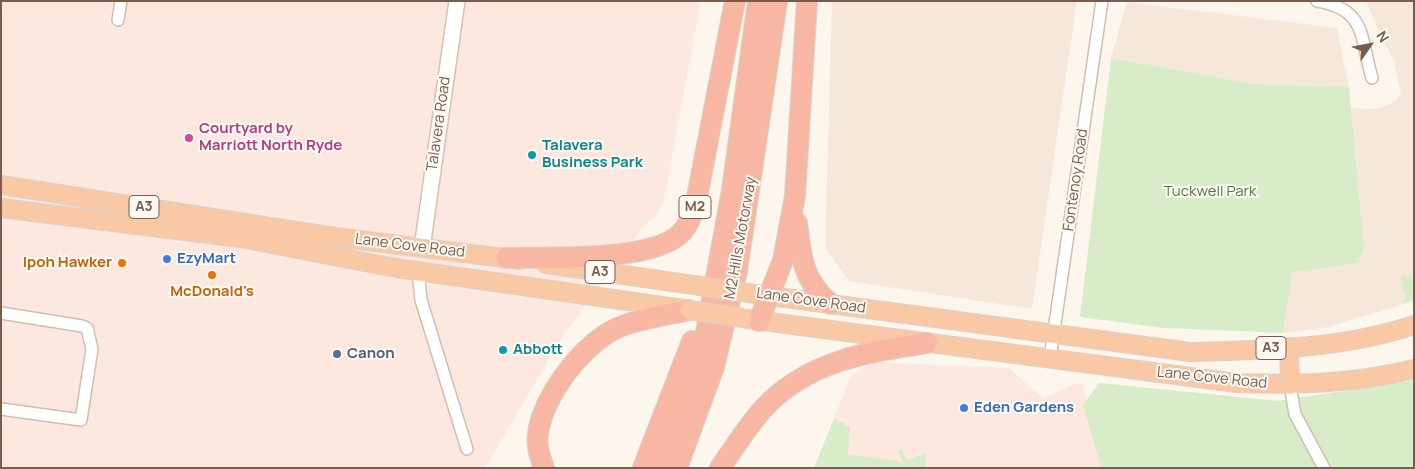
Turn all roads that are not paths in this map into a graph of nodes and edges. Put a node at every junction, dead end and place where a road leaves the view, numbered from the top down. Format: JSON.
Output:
{"nodes":[{"id":1,"x":120,"y":1,"type":"edge"},
{"id":2,"x":457,"y":1,"type":"edge"},
{"id":3,"x":735,"y":1,"type":"edge"},
{"id":4,"x":758,"y":1,"type":"edge"},
{"id":5,"x":777,"y":1,"type":"edge"},
{"id":6,"x":807,"y":1,"type":"edge"},
{"id":7,"x":1102,"y":1,"type":"edge"},
{"id":8,"x":1317,"y":1,"type":"edge"},
{"id":9,"x":118,"y":20,"type":"dead end"},
{"id":10,"x":1372,"y":78,"type":"dead end"},
{"id":11,"x":1,"y":184,"type":"edge"},
{"id":12,"x":795,"y":196,"type":"junction"},
{"id":13,"x":1,"y":208,"type":"edge"},
{"id":14,"x":422,"y":248,"type":"junction"},
{"id":15,"x":506,"y":258,"type":"junction"},
{"id":16,"x":418,"y":271,"type":"junction"},
{"id":17,"x":715,"y":286,"type":"junction"},
{"id":18,"x":769,"y":295,"type":"junction"},
{"id":19,"x":831,"y":304,"type":"junction"},
{"id":20,"x":689,"y":310,"type":"junction"},
{"id":21,"x":1,"y":313,"type":"edge"},
{"id":22,"x":751,"y":319,"type":"junction"},
{"id":23,"x":1414,"y":326,"type":"edge"},
{"id":24,"x":1053,"y":334,"type":"junction"},
{"id":25,"x":927,"y":343,"type":"junction"},
{"id":26,"x":1289,"y":347,"type":"junction"},
{"id":27,"x":1050,"y":358,"type":"junction"},
{"id":28,"x":1414,"y":369,"type":"edge"},
{"id":29,"x":1290,"y":385,"type":"junction"},
{"id":30,"x":1,"y":409,"type":"edge"},
{"id":31,"x":466,"y":449,"type":"dead end"},
{"id":32,"x":544,"y":468,"type":"edge"},
{"id":33,"x":643,"y":468,"type":"edge"},
{"id":34,"x":660,"y":468,"type":"edge"},
{"id":35,"x":677,"y":468,"type":"edge"},
{"id":36,"x":720,"y":468,"type":"edge"},
{"id":37,"x":1324,"y":468,"type":"edge"}],
"edges":[{"from":1,"to":9,"type":"street"},
{"from":2,"to":14,"type":"main road","name":"Talavera Road"},
{"from":3,"to":15,"type":"highway","number":"M2"},
{"from":4,"to":17,"type":"highway","name":"M2 Hills Motorway","number":"M2"},
{"from":5,"to":35,"type":"highway","name":"M2 Hills Motorway"},
{"from":6,"to":12,"type":"highway"},
{"from":7,"to":24,"type":"street","name":"Fontenoy Road"},
{"from":8,"to":10,"type":"street"},
{"from":11,"to":14,"type":"highway","name":"Lane Cove Road","number":"A3"},
{"from":12,"to":18,"type":"highway"},
{"from":12,"to":19,"type":"highway"},
{"from":13,"to":16,"type":"highway","name":"Lane Cove Road","number":"A3"},
{"from":14,"to":15,"type":"highway","name":"Lane Cove Road","number":"A3"},
{"from":14,"to":16,"type":"highway"},
{"from":15,"to":18,"type":"highway","name":"Lane Cove Road","number":"A3","bridge":true},
{"from":16,"to":20,"type":"highway","name":"Lane Cove Road","number":"A3"},
{"from":16,"to":31,"type":"street"},
{"from":17,"to":33,"type":"highway","number":"M2"},
{"from":17,"to":34,"type":"highway","name":"M2 Hills Motorway","number":"M2"},
{"from":18,"to":19,"type":"highway","name":"Lane Cove Road","number":"A3"},
{"from":18,"to":22,"type":"highway"},
{"from":19,"to":24,"type":"highway","name":"Lane Cove Road","number":"A3"},
{"from":20,"to":22,"type":"highway","name":"Lane Cove Road","number":"A3","bridge":true},
{"from":20,"to":32,"type":"highway"},
{"from":21,"to":30,"type":"street"},
{"from":22,"to":25,"type":"highway","name":"Lane Cove Road","number":"A3"},
{"from":23,"to":26,"type":"highway","name":"Lane Cove Road","number":"A3"},
{"from":24,"to":26,"type":"highway","name":"Lane Cove Road","number":"A3"},
{"from":24,"to":27,"type":"street","name":"Fontenoy Road"},
{"from":25,"to":27,"type":"highway","name":"Lane Cove Road","number":"A3"},
{"from":25,"to":36,"type":"highway"},
{"from":26,"to":29,"type":"highway"},
{"from":27,"to":29,"type":"highway","name":"Lane Cove Road","number":"A3"},
{"from":28,"to":29,"type":"highway","name":"Lane Cove Road","number":"A3"},
{"from":29,"to":37,"type":"street"}]}
